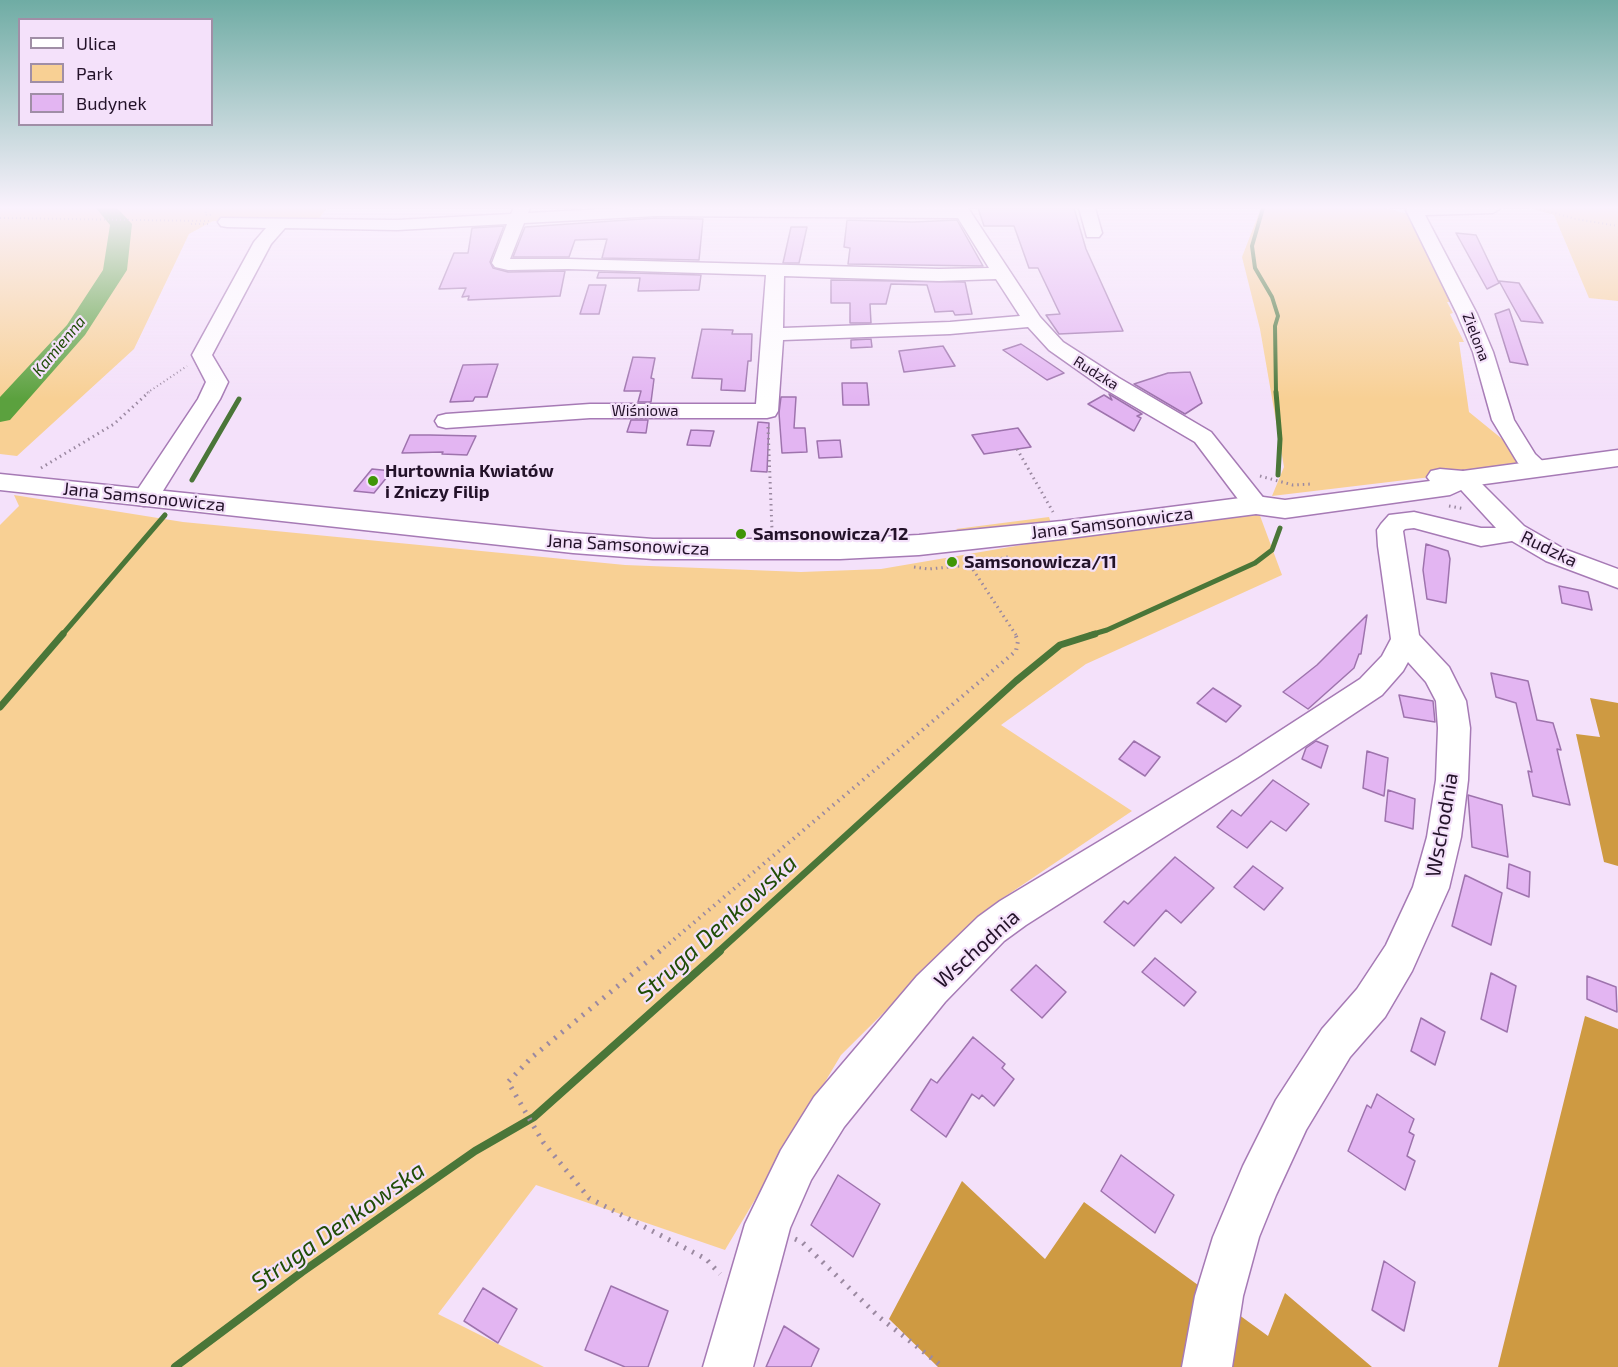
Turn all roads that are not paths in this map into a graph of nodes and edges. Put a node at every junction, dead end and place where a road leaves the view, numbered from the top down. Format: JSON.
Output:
{"nodes":[{"id":1,"x":247,"y":272,"type":"edge"},
{"id":2,"x":775,"y":272,"type":"edge"},
{"id":3,"x":851,"y":272,"type":"edge"},
{"id":4,"x":1445,"y":272,"type":"edge"},
{"id":5,"x":1003,"y":273,"type":"joint"},
{"id":6,"x":1033,"y":321,"type":"junction"},
{"id":7,"x":773,"y":334,"type":"junction"},
{"id":8,"x":446,"y":421,"type":"dead end"},
{"id":9,"x":1618,"y":458,"type":"edge"},
{"id":10,"x":1539,"y":469,"type":"junction"},
{"id":11,"x":1463,"y":479,"type":"junction"},
{"id":12,"x":0,"y":482,"type":"edge"},
{"id":13,"x":144,"y":498,"type":"junction"},
{"id":14,"x":1256,"y":506,"type":"junction"},
{"id":15,"x":1515,"y":532,"type":"junction"},
{"id":16,"x":1618,"y":579,"type":"edge"},
{"id":17,"x":1405,"y":639,"type":"junction"},
{"id":18,"x":728,"y":1367,"type":"edge"},
{"id":19,"x":1207,"y":1367,"type":"edge"}],
"edges":[{"from":1,"to":13,"type":"street"},
{"from":2,"to":7,"type":"street"},
{"from":3,"to":5,"type":"street"},
{"from":4,"to":10,"type":"street","name":"Zielona"},
{"from":5,"to":6,"type":"street","name":"Rudzka"},
{"from":6,"to":7,"type":"street"},
{"from":6,"to":14,"type":"street","name":"Rudzka"},
{"from":7,"to":8,"type":"street","name":"Wiśniowa"},
{"from":9,"to":10,"type":"main road","name":"Jana Samsonowicza"},
{"from":10,"to":11,"type":"main road","name":"Jana Samsonowicza"},
{"from":11,"to":14,"type":"main road","name":"Jana Samsonowicza"},
{"from":11,"to":15,"type":"street","name":"Rudzka"},
{"from":12,"to":13,"type":"main road","name":"Jana Samsonowicza"},
{"from":13,"to":14,"type":"main road","name":"Jana Samsonowicza"},
{"from":15,"to":16,"type":"street","name":"Rudzka"},
{"from":15,"to":17,"type":"street"},
{"from":17,"to":18,"type":"street","name":"Wschodnia"},
{"from":17,"to":19,"type":"street","name":"Wschodnia"}]}
